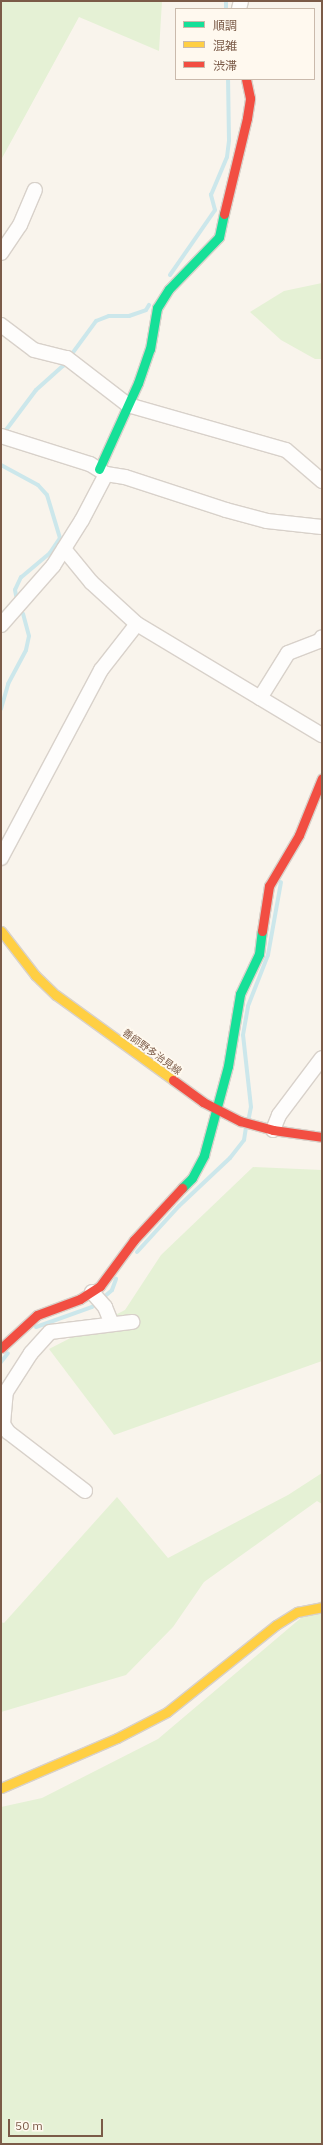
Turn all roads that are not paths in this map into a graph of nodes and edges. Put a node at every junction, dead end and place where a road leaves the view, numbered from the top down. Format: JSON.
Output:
{"nodes":[{"id":1,"x":246,"y":80,"type":"edge"},
{"id":2,"x":35,"y":190,"type":"dead end"},
{"id":3,"x":1,"y":253,"type":"edge"},
{"id":4,"x":1,"y":325,"type":"edge"},
{"id":5,"x":128,"y":405,"type":"junction"},
{"id":6,"x":1,"y":436,"type":"edge"},
{"id":7,"x":102,"y":472,"type":"junction"},
{"id":8,"x":322,"y":481,"type":"edge"},
{"id":9,"x":322,"y":527,"type":"edge"},
{"id":10,"x":64,"y":549,"type":"junction"},
{"id":11,"x":137,"y":624,"type":"junction"},
{"id":12,"x":1,"y":625,"type":"edge"},
{"id":13,"x":322,"y":637,"type":"edge"},
{"id":14,"x":260,"y":698,"type":"junction"},
{"id":15,"x":322,"y":735,"type":"edge"},
{"id":16,"x":322,"y":778,"type":"edge"},
{"id":17,"x":1,"y":858,"type":"edge"},
{"id":18,"x":1,"y":931,"type":"edge"},
{"id":19,"x":322,"y":1058,"type":"edge"},
{"id":20,"x":216,"y":1110,"type":"junction"},
{"id":21,"x":273,"y":1130,"type":"junction"},
{"id":22,"x":322,"y":1137,"type":"edge"},
{"id":23,"x":93,"y":1293,"type":"junction"},
{"id":24,"x":42,"y":1312,"type":"junction"},
{"id":25,"x":132,"y":1322,"type":"dead end"},
{"id":26,"x":112,"y":1324,"type":"junction"},
{"id":27,"x":50,"y":1332,"type":"junction"},
{"id":28,"x":1,"y":1348,"type":"edge"},
{"id":29,"x":85,"y":1491,"type":"dead end"},
{"id":30,"x":322,"y":1607,"type":"edge"},
{"id":31,"x":1,"y":1788,"type":"edge"}],
"edges":[{"from":1,"to":5,"type":"street"},
{"from":2,"to":3,"type":"street"},
{"from":4,"to":5,"type":"street"},
{"from":5,"to":7,"type":"street"},
{"from":5,"to":8,"type":"street"},
{"from":6,"to":7,"type":"street"},
{"from":7,"to":9,"type":"street"},
{"from":7,"to":10,"type":"street"},
{"from":10,"to":11,"type":"street"},
{"from":10,"to":12,"type":"street"},
{"from":11,"to":14,"type":"street"},
{"from":11,"to":17,"type":"street"},
{"from":13,"to":14,"type":"street"},
{"from":14,"to":15,"type":"street"},
{"from":16,"to":20,"type":"street"},
{"from":18,"to":20,"type":"street","name":"善師野多治見線"},
{"from":19,"to":21,"type":"street"},
{"from":20,"to":21,"type":"street","name":"善師野多治見線"},
{"from":20,"to":23,"type":"street"},
{"from":21,"to":22,"type":"street","name":"善師野多治見線"},
{"from":23,"to":24,"type":"street"},
{"from":23,"to":26,"type":"street"},
{"from":24,"to":27,"type":"street"},
{"from":24,"to":28,"type":"street"},
{"from":25,"to":26,"type":"street"},
{"from":26,"to":27,"type":"street"},
{"from":27,"to":29,"type":"street"},
{"from":30,"to":31,"type":"street"}]}
